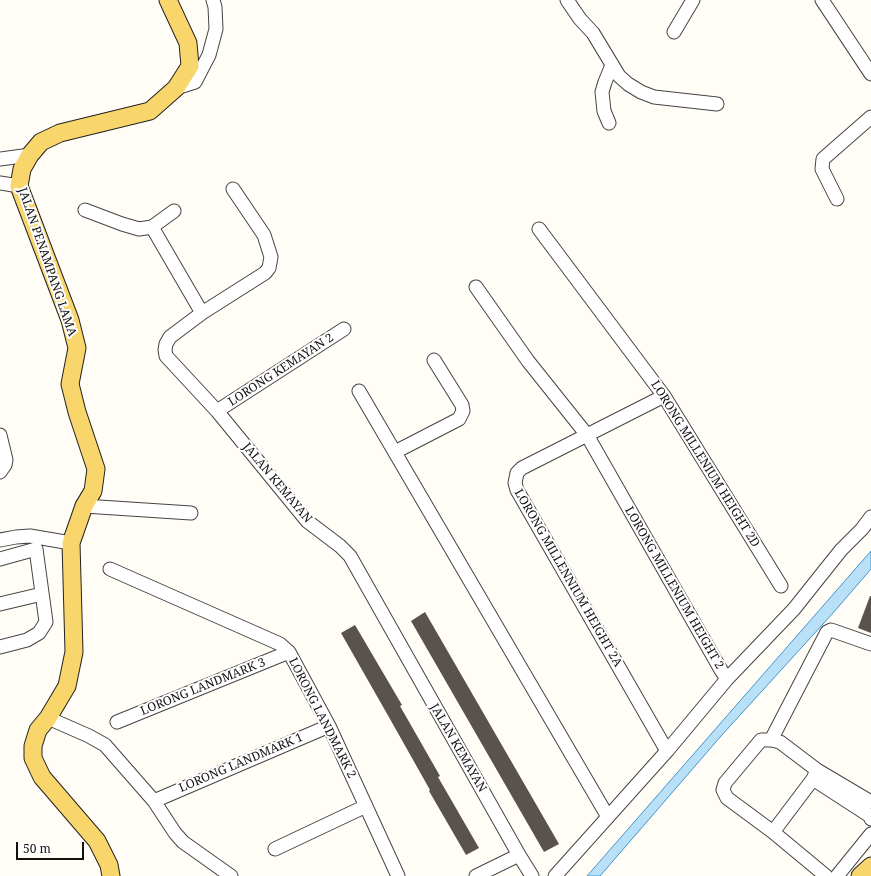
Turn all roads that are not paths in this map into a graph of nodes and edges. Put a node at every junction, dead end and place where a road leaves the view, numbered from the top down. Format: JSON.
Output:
{"nodes":[{"id":1,"x":168,"y":0,"type":"edge"},
{"id":2,"x":213,"y":0,"type":"edge"},
{"id":3,"x":567,"y":0,"type":"edge"},
{"id":4,"x":693,"y":0,"type":"edge"},
{"id":5,"x":822,"y":0,"type":"edge"},
{"id":6,"x":674,"y":32,"type":"dead end"},
{"id":7,"x":612,"y":65,"type":"junction"},
{"id":8,"x":871,"y":74,"type":"edge"},
{"id":9,"x":176,"y":88,"type":"junction"},
{"id":10,"x":717,"y":104,"type":"dead end"},
{"id":11,"x":871,"y":117,"type":"edge"},
{"id":12,"x":609,"y":123,"type":"dead end"},
{"id":13,"x":30,"y":155,"type":"junction"},
{"id":14,"x":0,"y":159,"type":"edge"},
{"id":15,"x":0,"y":183,"type":"edge"},
{"id":16,"x":19,"y":186,"type":"junction"},
{"id":17,"x":233,"y":189,"type":"dead end"},
{"id":18,"x":837,"y":199,"type":"dead end"},
{"id":19,"x":85,"y":210,"type":"dead end"},
{"id":20,"x":174,"y":211,"type":"dead end"},
{"id":21,"x":152,"y":228,"type":"junction"},
{"id":22,"x":539,"y":229,"type":"dead end"},
{"id":23,"x":476,"y":287,"type":"dead end"},
{"id":24,"x":202,"y":313,"type":"junction"},
{"id":25,"x":344,"y":329,"type":"dead end"},
{"id":26,"x":434,"y":360,"type":"dead end"},
{"id":27,"x":359,"y":391,"type":"dead end"},
{"id":28,"x":664,"y":396,"type":"junction"},
{"id":29,"x":217,"y":411,"type":"junction"},
{"id":30,"x":0,"y":435,"type":"edge"},
{"id":31,"x":587,"y":435,"type":"junction"},
{"id":32,"x":395,"y":452,"type":"junction"},
{"id":33,"x":0,"y":472,"type":"edge"},
{"id":34,"x":84,"y":506,"type":"junction"},
{"id":35,"x":191,"y":513,"type":"dead end"},
{"id":36,"x":871,"y":516,"type":"edge"},
{"id":37,"x":0,"y":540,"type":"edge"},
{"id":38,"x":72,"y":543,"type":"junction"},
{"id":39,"x":0,"y":559,"type":"edge"},
{"id":40,"x":110,"y":569,"type":"dead end"},
{"id":41,"x":780,"y":586,"type":"dead end"},
{"id":42,"x":42,"y":594,"type":"junction"},
{"id":43,"x":0,"y":604,"type":"edge"},
{"id":44,"x":871,"y":644,"type":"edge"},
{"id":45,"x":0,"y":647,"type":"edge"},
{"id":46,"x":289,"y":652,"type":"junction"},
{"id":47,"x":728,"y":679,"type":"junction"},
{"id":48,"x":48,"y":718,"type":"junction"},
{"id":49,"x":117,"y":722,"type":"dead end"},
{"id":50,"x":329,"y":726,"type":"junction"},
{"id":51,"x":771,"y":740,"type":"junction"},
{"id":52,"x":667,"y":751,"type":"junction"},
{"id":53,"x":815,"y":775,"type":"junction"},
{"id":54,"x":154,"y":801,"type":"junction"},
{"id":55,"x":871,"y":802,"type":"edge"},
{"id":56,"x":366,"y":806,"type":"junction"},
{"id":57,"x":608,"y":817,"type":"junction"},
{"id":58,"x":871,"y":819,"type":"edge"},
{"id":59,"x":773,"y":832,"type":"junction"},
{"id":60,"x":871,"y":834,"type":"edge"},
{"id":61,"x":275,"y":849,"type":"dead end"},
{"id":62,"x":519,"y":855,"type":"junction"},
{"id":63,"x":871,"y":866,"type":"edge"},
{"id":64,"x":111,"y":876,"type":"edge"},
{"id":65,"x":231,"y":876,"type":"edge"},
{"id":66,"x":398,"y":876,"type":"edge"},
{"id":67,"x":476,"y":876,"type":"edge"},
{"id":68,"x":532,"y":876,"type":"edge"},
{"id":69,"x":555,"y":876,"type":"edge"},
{"id":70,"x":826,"y":876,"type":"edge"},
{"id":71,"x":837,"y":876,"type":"edge"},
{"id":72,"x":860,"y":876,"type":"edge"}],
"edges":[{"from":1,"to":9,"type":"main road","name":"JALAN PENAMPANG LAMA"},
{"from":2,"to":9,"type":"street"},
{"from":3,"to":7,"type":"street"},
{"from":4,"to":6,"type":"street"},
{"from":5,"to":8,"type":"street"},
{"from":7,"to":10,"type":"street"},
{"from":7,"to":12,"type":"street"},
{"from":9,"to":13,"type":"main road","name":"JALAN PENAMPANG LAMA"},
{"from":11,"to":18,"type":"street"},
{"from":13,"to":14,"type":"street"},
{"from":13,"to":16,"type":"main road","name":"JALAN PENAMPANG LAMA"},
{"from":15,"to":16,"type":"street"},
{"from":16,"to":34,"type":"main road","name":"JALAN PENAMPANG LAMA"},
{"from":17,"to":24,"type":"street","name":"JALAN KEMAYAN"},
{"from":19,"to":21,"type":"street"},
{"from":20,"to":21,"type":"street"},
{"from":21,"to":24,"type":"street"},
{"from":22,"to":28,"type":"street","name":"LORONG MILLENIUM HEIGHT 2D"},
{"from":23,"to":31,"type":"street","name":"LORONG MILLENIUM HEIGHT 2"},
{"from":24,"to":29,"type":"street","name":"JALAN KEMAYAN"},
{"from":25,"to":29,"type":"street","name":"LORONG KEMAYAN 2"},
{"from":26,"to":32,"type":"street"},
{"from":27,"to":32,"type":"street"},
{"from":28,"to":31,"type":"street"},
{"from":28,"to":41,"type":"street","name":"LORONG MILLENIUM HEIGHT 2D"},
{"from":29,"to":62,"type":"street","name":"JALAN KEMAYAN"},
{"from":30,"to":33,"type":"street"},
{"from":31,"to":47,"type":"street","name":"LORONG MILLENIUM HEIGHT 2"},
{"from":31,"to":52,"type":"street","name":"LORONG MILLENNIUM HEIGHT 2A"},
{"from":32,"to":57,"type":"street"},
{"from":34,"to":35,"type":"street"},
{"from":34,"to":38,"type":"main road","name":"JALAN PENAMPANG LAMA"},
{"from":36,"to":47,"type":"street"},
{"from":37,"to":38,"type":"street"},
{"from":38,"to":48,"type":"main road","name":"JALAN PENAMPANG LAMA"},
{"from":39,"to":42,"type":"street"},
{"from":40,"to":46,"type":"street","name":"LORONG LANDMARK 2"},
{"from":42,"to":43,"type":"street"},
{"from":42,"to":45,"type":"street"},
{"from":44,"to":51,"type":"street"},
{"from":46,"to":49,"type":"street","name":"LORONG LANDMARK 3"},
{"from":46,"to":50,"type":"street","name":"LORONG LANDMARK 2"},
{"from":47,"to":52,"type":"street","name":"LORONG MILLENIUM HEIGHT 2"},
{"from":48,"to":54,"type":"street"},
{"from":48,"to":64,"type":"main road","name":"JALAN PENAMPANG LAMA"},
{"from":50,"to":54,"type":"street","name":"LORONG LANDMARK 1"},
{"from":50,"to":56,"type":"street","name":"LORONG LANDMARK 2"},
{"from":51,"to":53,"type":"street"},
{"from":51,"to":59,"type":"street"},
{"from":52,"to":57,"type":"street","name":"LORONG MILLENIUM HEIGHT 2"},
{"from":53,"to":55,"type":"street"},
{"from":53,"to":58,"type":"street"},
{"from":53,"to":59,"type":"street"},
{"from":54,"to":65,"type":"street"},
{"from":56,"to":61,"type":"street"},
{"from":56,"to":66,"type":"street","name":"LORONG LANDMARK 2"},
{"from":57,"to":69,"type":"street","name":"LORONG MILLENIUM HEIGHT 2"},
{"from":59,"to":70,"type":"street"},
{"from":60,"to":71,"type":"street"},
{"from":62,"to":67,"type":"street"},
{"from":62,"to":68,"type":"street","name":"JALAN KEMAYAN"},
{"from":63,"to":72,"type":"main road"}]}
